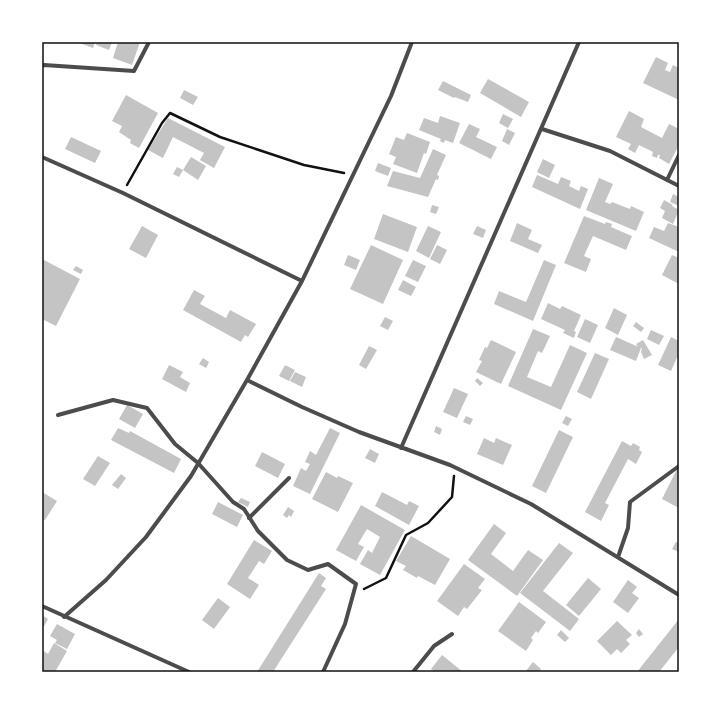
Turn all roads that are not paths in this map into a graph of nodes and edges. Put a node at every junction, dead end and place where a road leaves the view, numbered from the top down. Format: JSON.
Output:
{"nodes":[{"id":1,"x":149,"y":42,"type":"edge"},
{"id":2,"x":412,"y":42,"type":"edge"},
{"id":3,"x":579,"y":42,"type":"edge"},
{"id":4,"x":42,"y":66,"type":"edge"},
{"id":5,"x":542,"y":129,"type":"junction"},
{"id":6,"x":679,"y":155,"type":"edge"},
{"id":7,"x":42,"y":157,"type":"edge"},
{"id":8,"x":667,"y":180,"type":"junction"},
{"id":9,"x":679,"y":186,"type":"edge"},
{"id":10,"x":302,"y":281,"type":"junction"},
{"id":11,"x":247,"y":380,"type":"junction"},
{"id":12,"x":58,"y":415,"type":"dead end"},
{"id":13,"x":401,"y":448,"type":"junction"},
{"id":14,"x":198,"y":463,"type":"junction"},
{"id":15,"x":679,"y":466,"type":"edge"},
{"id":16,"x":289,"y":478,"type":"dead end"},
{"id":17,"x":249,"y":518,"type":"junction"},
{"id":18,"x":618,"y":557,"type":"junction"},
{"id":19,"x":679,"y":595,"type":"edge"},
{"id":20,"x":42,"y":606,"type":"edge"},
{"id":21,"x":64,"y":617,"type":"junction"},
{"id":22,"x":452,"y":634,"type":"dead end"},
{"id":23,"x":188,"y":672,"type":"edge"},
{"id":24,"x":323,"y":672,"type":"edge"},
{"id":25,"x":412,"y":672,"type":"edge"}],
"edges":[{"from":1,"to":4,"type":"street"},
{"from":2,"to":10,"type":"street"},
{"from":3,"to":5,"type":"street"},
{"from":5,"to":8,"type":"street"},
{"from":5,"to":13,"type":"street"},
{"from":6,"to":8,"type":"street"},
{"from":7,"to":10,"type":"street"},
{"from":8,"to":9,"type":"street"},
{"from":10,"to":11,"type":"street"},
{"from":11,"to":13,"type":"street"},
{"from":11,"to":14,"type":"street"},
{"from":12,"to":14,"type":"street"},
{"from":13,"to":18,"type":"street"},
{"from":14,"to":17,"type":"street"},
{"from":14,"to":21,"type":"street"},
{"from":15,"to":18,"type":"street"},
{"from":16,"to":17,"type":"street"},
{"from":17,"to":24,"type":"street"},
{"from":18,"to":19,"type":"street"},
{"from":20,"to":21,"type":"street"},
{"from":21,"to":23,"type":"street"},
{"from":22,"to":25,"type":"street"}]}
